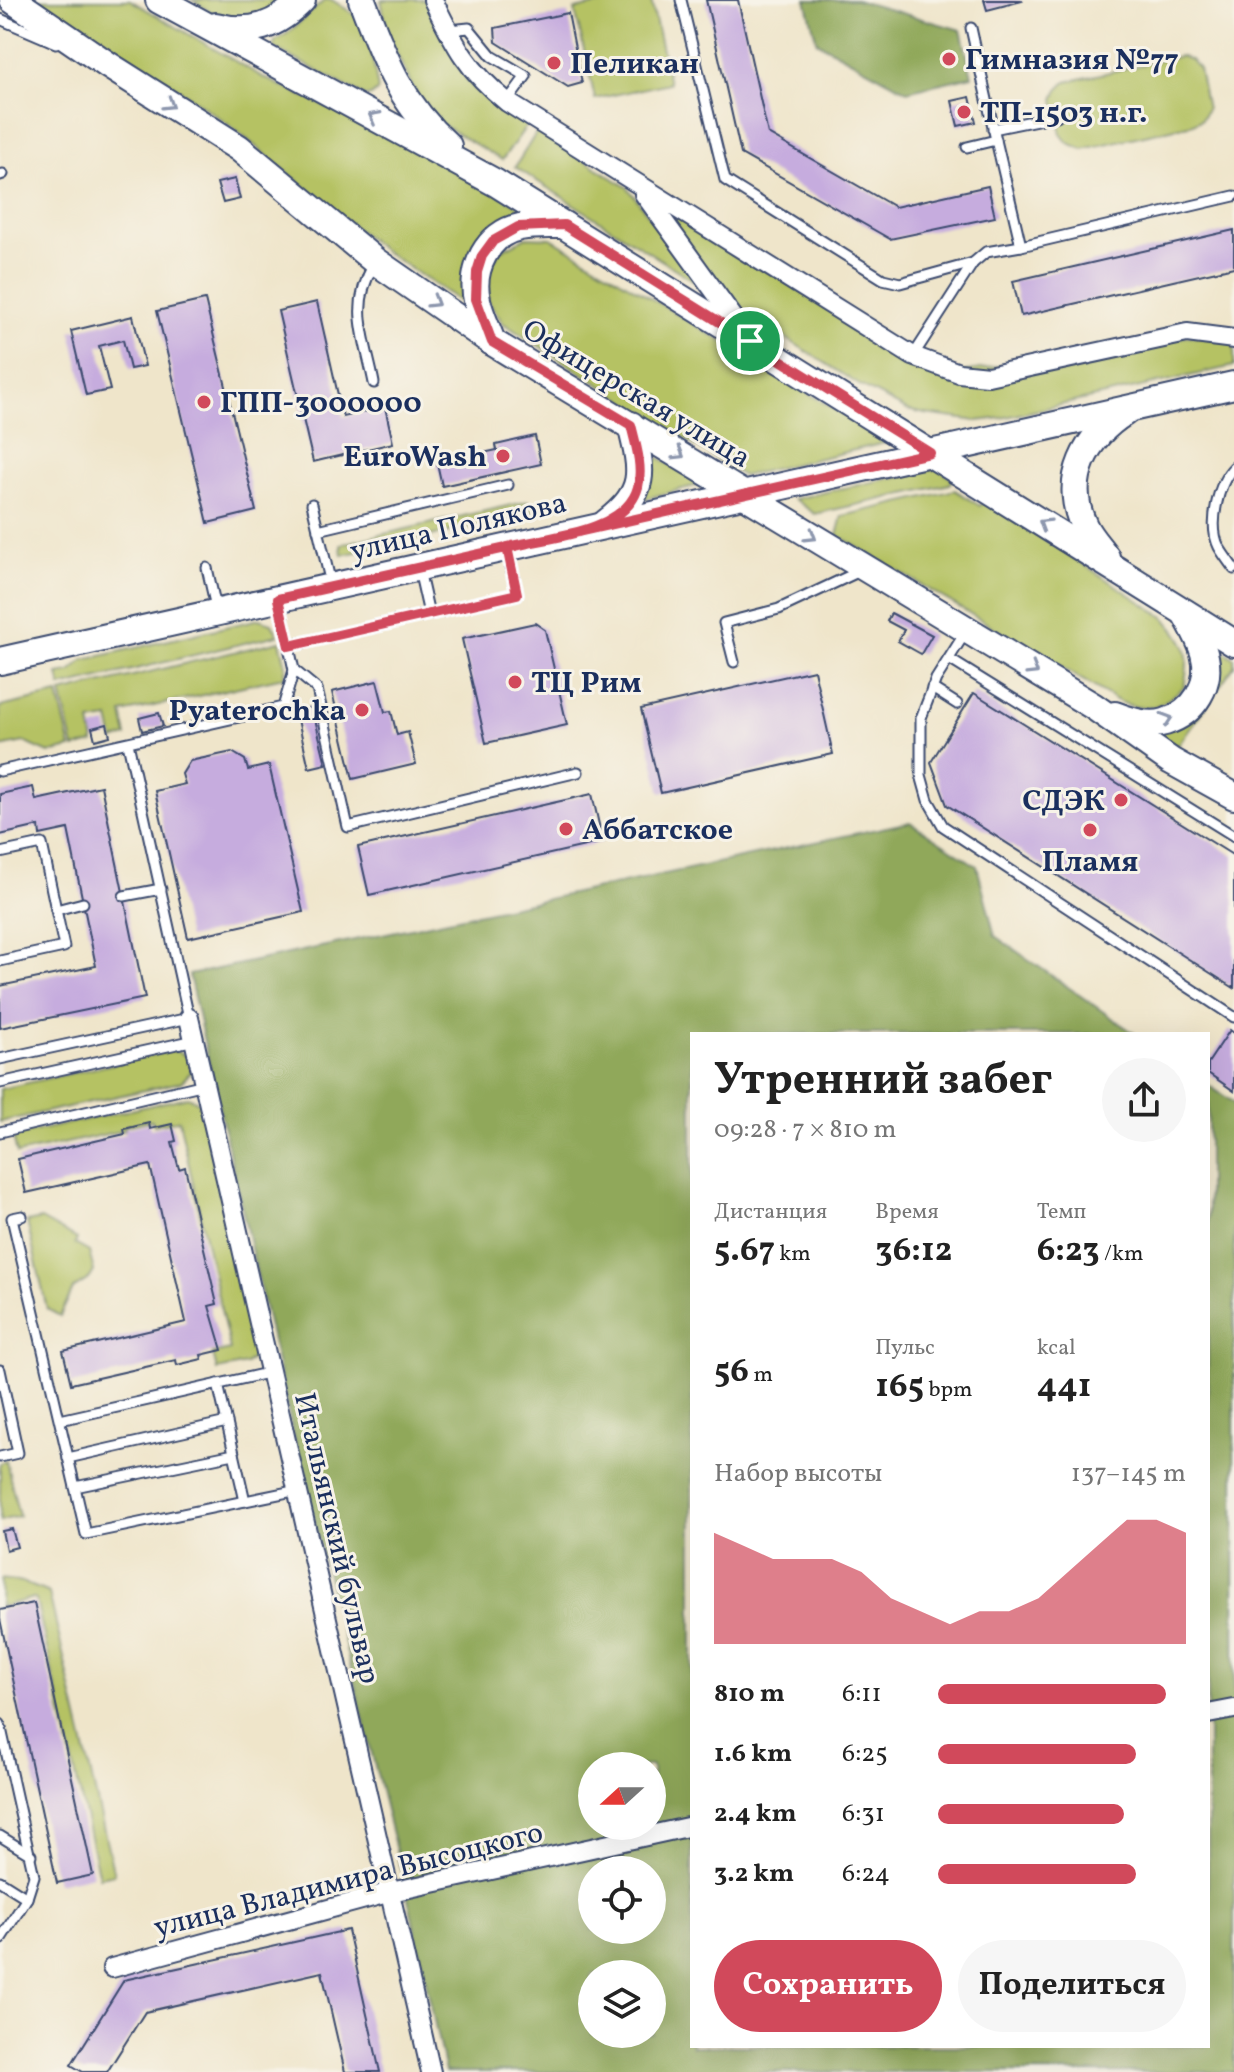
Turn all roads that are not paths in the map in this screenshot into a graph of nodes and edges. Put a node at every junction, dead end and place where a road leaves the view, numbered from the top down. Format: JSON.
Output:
{"nodes":[{"id":1,"x":159,"y":0,"type":"edge"},
{"id":2,"x":302,"y":0,"type":"edge"},
{"id":3,"x":362,"y":0,"type":"edge"},
{"id":4,"x":433,"y":0,"type":"edge"},
{"id":5,"x":681,"y":0,"type":"edge"},
{"id":6,"x":21,"y":4,"type":"edge"},
{"id":7,"x":0,"y":19,"type":"edge"},
{"id":8,"x":197,"y":21,"type":"junction"},
{"id":9,"x":971,"y":28,"type":"dead end"},
{"id":10,"x":448,"y":30,"type":"junction"},
{"id":11,"x":108,"y":65,"type":"junction"},
{"id":12,"x":507,"y":102,"type":"junction"},
{"id":13,"x":1057,"y":116,"type":"dead end"},
{"id":14,"x":995,"y":134,"type":"junction"},
{"id":15,"x":967,"y":147,"type":"dead end"},
{"id":16,"x":477,"y":172,"type":"junction"},
{"id":17,"x":639,"y":186,"type":"junction"},
{"id":18,"x":1234,"y":196,"type":"edge"},
{"id":19,"x":564,"y":225,"type":"junction"},
{"id":20,"x":1021,"y":246,"type":"junction"},
{"id":21,"x":375,"y":261,"type":"junction"},
{"id":22,"x":973,"y":263,"type":"junction"},
{"id":23,"x":1234,"y":339,"type":"edge"},
{"id":24,"x":750,"y":341,"type":"junction"},
{"id":25,"x":492,"y":342,"type":"junction"},
{"id":26,"x":913,"y":356,"type":"junction"},
{"id":27,"x":374,"y":383,"type":"dead end"},
{"id":28,"x":1234,"y":385,"type":"edge"},
{"id":29,"x":1131,"y":407,"type":"junction"},
{"id":30,"x":631,"y":425,"type":"junction"},
{"id":31,"x":930,"y":453,"type":"junction"},
{"id":32,"x":1234,"y":467,"type":"edge"},
{"id":33,"x":508,"y":485,"type":"dead end"},
{"id":34,"x":744,"y":495,"type":"junction"},
{"id":35,"x":312,"y":504,"type":"dead end"},
{"id":36,"x":603,"y":525,"type":"junction"},
{"id":37,"x":318,"y":530,"type":"junction"},
{"id":38,"x":507,"y":547,"type":"junction"},
{"id":39,"x":1112,"y":566,"type":"junction"},
{"id":40,"x":418,"y":567,"type":"junction"},
{"id":41,"x":207,"y":568,"type":"dead end"},
{"id":42,"x":865,"y":569,"type":"junction"},
{"id":43,"x":1234,"y":569,"type":"edge"},
{"id":44,"x":332,"y":587,"type":"junction"},
{"id":45,"x":278,"y":599,"type":"junction"},
{"id":46,"x":1182,"y":609,"type":"junction"},
{"id":47,"x":217,"y":612,"type":"junction"},
{"id":48,"x":429,"y":614,"type":"junction"},
{"id":49,"x":966,"y":630,"type":"junction"},
{"id":50,"x":1234,"y":643,"type":"edge"},
{"id":51,"x":289,"y":646,"type":"junction"},
{"id":52,"x":949,"y":659,"type":"junction"},
{"id":53,"x":0,"y":661,"type":"edge"},
{"id":54,"x":734,"y":662,"type":"dead end"},
{"id":55,"x":294,"y":670,"type":"junction"},
{"id":56,"x":932,"y":688,"type":"junction"},
{"id":57,"x":957,"y":704,"type":"dead end"},
{"id":58,"x":1093,"y":706,"type":"junction"},
{"id":59,"x":128,"y":743,"type":"junction"},
{"id":60,"x":0,"y":771,"type":"edge"},
{"id":61,"x":578,"y":772,"type":"dead end"},
{"id":62,"x":1234,"y":796,"type":"edge"},
{"id":63,"x":1234,"y":836,"type":"edge"},
{"id":64,"x":0,"y":853,"type":"edge"},
{"id":65,"x":161,"y":889,"type":"junction"},
{"id":66,"x":124,"y":896,"type":"dead end"},
{"id":67,"x":83,"y":903,"type":"dead end"},
{"id":68,"x":56,"y":910,"type":"junction"},
{"id":69,"x":0,"y":961,"type":"edge"},
{"id":70,"x":1234,"y":1017,"type":"edge"},
{"id":71,"x":189,"y":1018,"type":"junction"},
{"id":72,"x":195,"y":1040,"type":"junction"},
{"id":73,"x":0,"y":1059,"type":"edge"},
{"id":74,"x":0,"y":1083,"type":"edge"},
{"id":75,"x":205,"y":1084,"type":"junction"},
{"id":76,"x":0,"y":1132,"type":"edge"},
{"id":77,"x":22,"y":1216,"type":"dead end"},
{"id":78,"x":0,"y":1370,"type":"edge"},
{"id":79,"x":272,"y":1372,"type":"junction"},
{"id":80,"x":218,"y":1384,"type":"junction"},
{"id":81,"x":60,"y":1420,"type":"junction"},
{"id":82,"x":227,"y":1422,"type":"junction"},
{"id":83,"x":234,"y":1454,"type":"junction"},
{"id":84,"x":0,"y":1457,"type":"edge"},
{"id":85,"x":68,"y":1458,"type":"junction"},
{"id":86,"x":75,"y":1487,"type":"junction"},
{"id":87,"x":298,"y":1490,"type":"junction"},
{"id":88,"x":245,"y":1501,"type":"junction"},
{"id":89,"x":1234,"y":1709,"type":"edge"},
{"id":90,"x":1210,"y":1714,"type":"edge"},
{"id":91,"x":0,"y":1724,"type":"edge"},
{"id":92,"x":690,"y":1826,"type":"edge"},
{"id":93,"x":0,"y":1836,"type":"edge"},
{"id":94,"x":31,"y":1855,"type":"junction"},
{"id":95,"x":0,"y":1881,"type":"edge"},
{"id":96,"x":391,"y":1892,"type":"junction"},
{"id":97,"x":27,"y":1898,"type":"junction"},
{"id":98,"x":0,"y":1940,"type":"edge"},
{"id":99,"x":112,"y":1968,"type":"dead end"},
{"id":100,"x":431,"y":2072,"type":"edge"}],
"edges":[{"from":1,"to":8,"type":"main road"},
{"from":2,"to":8,"type":"main road"},
{"from":3,"to":16,"type":"main road"},
{"from":4,"to":10,"type":"street"},
{"from":5,"to":22,"type":"lane"},
{"from":6,"to":11,"type":"main road","name":"Офицерская улица"},
{"from":7,"to":11,"type":"lane"},
{"from":16,"to":8,"type":"main road","one_way":true},
{"from":9,"to":14,"type":"lane"},
{"from":10,"to":12,"type":"street"},
{"from":10,"to":12,"type":"lane"},
{"from":11,"to":21,"type":"main road","name":"Офицерская улица","one_way":true},
{"from":12,"to":17,"type":"street"},
{"from":13,"to":14,"type":"lane"},
{"from":14,"to":15,"type":"lane"},
{"from":14,"to":20,"type":"lane"},
{"from":16,"to":19,"type":"main road"},
{"from":17,"to":24,"type":"street"},
{"from":17,"to":26,"type":"street"},
{"from":18,"to":20,"type":"lane"},
{"from":19,"to":24,"type":"main road"},
{"from":19,"to":25,"type":"main road"},
{"from":20,"to":22,"type":"lane"},
{"from":21,"to":25,"type":"main road","name":"Офицерская улица","one_way":true},
{"from":21,"to":27,"type":"lane"},
{"from":22,"to":26,"type":"lane"},
{"from":23,"to":26,"type":"street"},
{"from":24,"to":31,"type":"main road"},
{"from":25,"to":30,"type":"main road","name":"Офицерская улица"},
{"from":28,"to":29,"type":"main road","name":"улица Полякова"},
{"from":29,"to":31,"type":"main road","name":"улица Полякова"},
{"from":29,"to":39,"type":"main road"},
{"from":30,"to":34,"type":"main road","name":"Офицерская улица","one_way":true},
{"from":30,"to":36,"type":"main road"},
{"from":31,"to":34,"type":"main road","name":"улица Полякова"},
{"from":39,"to":31,"type":"main road","one_way":true},
{"from":32,"to":43,"type":"lane"},
{"from":33,"to":37,"type":"lane"},
{"from":34,"to":36,"type":"main road","name":"улица Полякова"},
{"from":34,"to":42,"type":"main road","name":"Офицерская улица","one_way":true},
{"from":35,"to":37,"type":"lane"},
{"from":36,"to":38,"type":"main road","name":"улица Полякова"},
{"from":37,"to":44,"type":"lane"},
{"from":38,"to":40,"type":"main road","name":"улица Полякова"},
{"from":38,"to":48,"type":"lane"},
{"from":39,"to":46,"type":"main road"},
{"from":40,"to":44,"type":"main road","name":"улица Полякова"},
{"from":40,"to":48,"type":"lane"},
{"from":41,"to":47,"type":"lane"},
{"from":42,"to":49,"type":"main road","name":"Офицерская улица"},
{"from":42,"to":54,"type":"lane"},
{"from":44,"to":45,"type":"main road","name":"улица Полякова"},
{"from":45,"to":47,"type":"main road","name":"улица Полякова"},
{"from":45,"to":51,"type":"lane"},
{"from":46,"to":50,"type":"main road"},
{"from":58,"to":46,"type":"main road","one_way":true},
{"from":47,"to":53,"type":"main road","name":"улица Полякова"},
{"from":48,"to":51,"type":"lane"},
{"from":49,"to":52,"type":"lane"},
{"from":49,"to":58,"type":"main road","name":"Офицерская улица","one_way":true},
{"from":51,"to":55,"type":"lane"},
{"from":52,"to":56,"type":"lane"},
{"from":52,"to":63,"type":"lane"},
{"from":55,"to":59,"type":"lane"},
{"from":55,"to":61,"type":"lane"},
{"from":56,"to":57,"type":"lane"},
{"from":56,"to":70,"type":"lane"},
{"from":58,"to":62,"type":"main road","name":"Офицерская улица"},
{"from":59,"to":60,"type":"lane"},
{"from":59,"to":65,"type":"lane"},
{"from":64,"to":68,"type":"lane"},
{"from":65,"to":66,"type":"lane"},
{"from":65,"to":71,"type":"lane"},
{"from":67,"to":68,"type":"lane"},
{"from":68,"to":69,"type":"lane"},
{"from":71,"to":72,"type":"street","name":"Итальянский бульвар"},
{"from":71,"to":73,"type":"lane"},
{"from":72,"to":74,"type":"lane"},
{"from":72,"to":75,"type":"street","name":"Итальянский бульвар"},
{"from":75,"to":76,"type":"lane"},
{"from":75,"to":79,"type":"street","name":"Итальянский бульвар"},
{"from":77,"to":81,"type":"lane"},
{"from":78,"to":84,"type":"lane"},
{"from":79,"to":80,"type":"lane"},
{"from":79,"to":87,"type":"street","name":"Итальянский бульвар"},
{"from":80,"to":81,"type":"lane"},
{"from":80,"to":82,"type":"lane"},
{"from":81,"to":85,"type":"lane"},
{"from":82,"to":83,"type":"lane"},
{"from":82,"to":85,"type":"lane"},
{"from":83,"to":86,"type":"lane"},
{"from":83,"to":88,"type":"lane"},
{"from":85,"to":86,"type":"lane"},
{"from":86,"to":88,"type":"lane"},
{"from":87,"to":88,"type":"lane"},
{"from":87,"to":96,"type":"street","name":"Итальянский бульвар"},
{"from":89,"to":90,"type":"street"},
{"from":91,"to":94,"type":"lane"},
{"from":92,"to":96,"type":"street","name":"улица Владимира Высоцкого"},
{"from":93,"to":94,"type":"lane"},
{"from":94,"to":97,"type":"lane"},
{"from":95,"to":97,"type":"lane"},
{"from":96,"to":99,"type":"street","name":"улица Владимира Высоцкого"},
{"from":96,"to":100,"type":"street","name":"Итальянский бульвар"},
{"from":97,"to":98,"type":"lane"}]}
